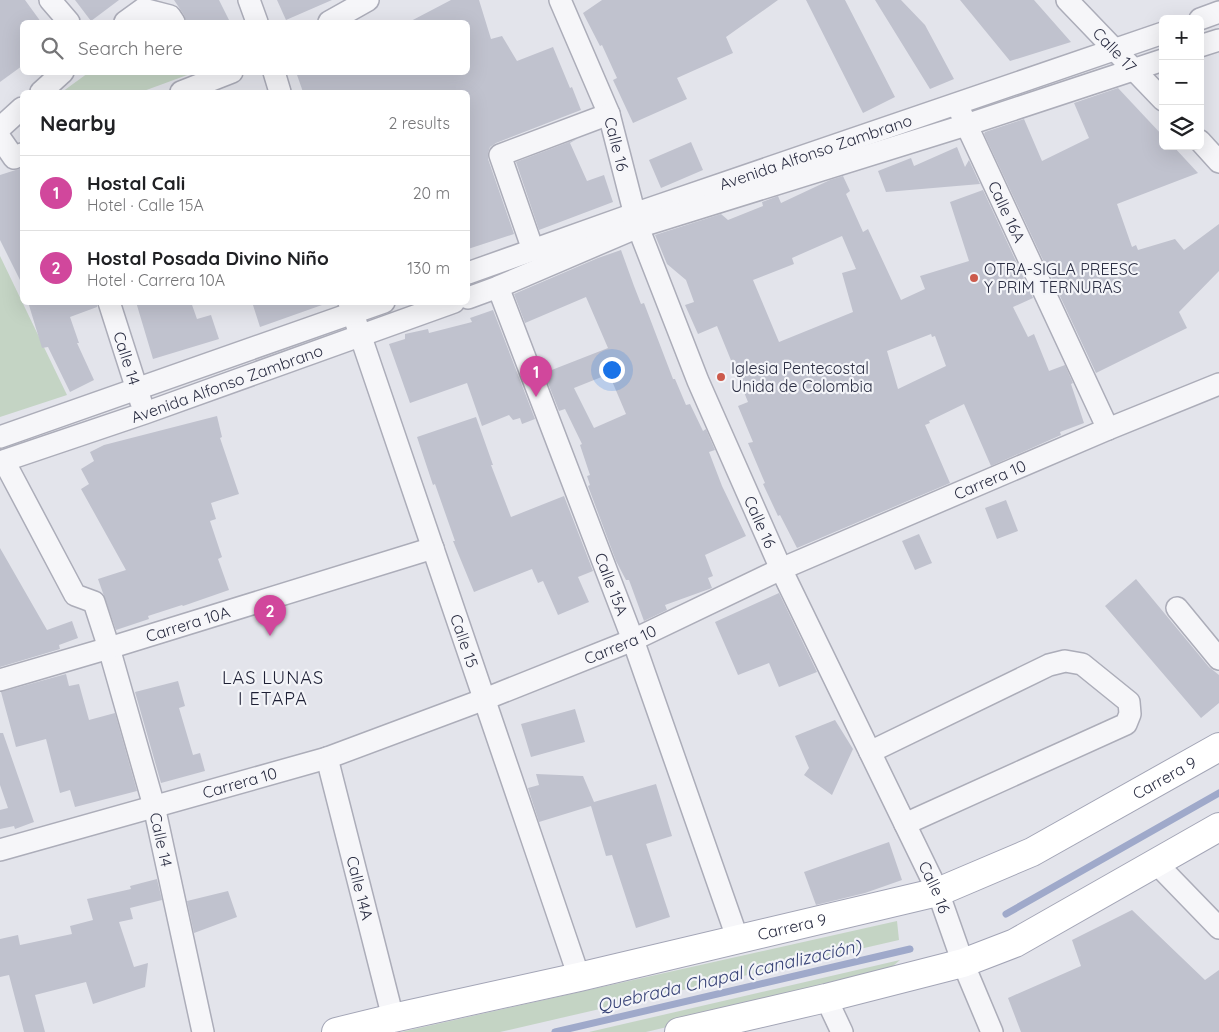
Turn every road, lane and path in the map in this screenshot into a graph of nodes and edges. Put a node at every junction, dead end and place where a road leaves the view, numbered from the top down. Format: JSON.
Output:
{"nodes":[{"id":1,"x":50,"y":0,"type":"edge"},
{"id":2,"x":249,"y":0,"type":"edge"},
{"id":3,"x":368,"y":0,"type":"edge"},
{"id":4,"x":1067,"y":0,"type":"edge"},
{"id":5,"x":562,"y":1,"type":"edge"},
{"id":6,"x":1219,"y":12,"type":"edge"},
{"id":7,"x":1204,"y":18,"type":"edge"},
{"id":8,"x":67,"y":20,"type":"edge"},
{"id":9,"x":128,"y":20,"type":"edge"},
{"id":10,"x":173,"y":20,"type":"edge"},
{"id":11,"x":256,"y":20,"type":"edge"},
{"id":12,"x":333,"y":20,"type":"edge"},
{"id":13,"x":1159,"y":34,"type":"edge"},
{"id":14,"x":1219,"y":40,"type":"edge"},
{"id":15,"x":1204,"y":45,"type":"edge"},
{"id":16,"x":1116,"y":50,"type":"junction"},
{"id":17,"x":1159,"y":61,"type":"edge"},
{"id":18,"x":1136,"y":70,"type":"junction"},
{"id":19,"x":60,"y":75,"type":"edge"},
{"id":20,"x":275,"y":75,"type":"edge"},
{"id":21,"x":209,"y":77,"type":"edge"},
{"id":22,"x":43,"y":90,"type":"edge"},
{"id":23,"x":185,"y":90,"type":"edge"},
{"id":24,"x":279,"y":90,"type":"edge"},
{"id":25,"x":1159,"y":96,"type":"edge"},
{"id":26,"x":957,"y":104,"type":"junction"},
{"id":27,"x":20,"y":110,"type":"edge"},
{"id":28,"x":610,"y":114,"type":"junction"},
{"id":29,"x":966,"y":125,"type":"junction"},
{"id":30,"x":0,"y":128,"type":"edge"},
{"id":31,"x":0,"y":138,"type":"edge"},
{"id":32,"x":1204,"y":145,"type":"edge"},
{"id":33,"x":20,"y":155,"type":"edge"},
{"id":34,"x":1219,"y":162,"type":"edge"},
{"id":35,"x":636,"y":220,"type":"junction"},
{"id":36,"x":533,"y":250,"type":"junction"},
{"id":37,"x":470,"y":272,"type":"edge"},
{"id":38,"x":498,"y":286,"type":"junction"},
{"id":39,"x":470,"y":297,"type":"edge"},
{"id":40,"x":110,"y":305,"type":"edge"},
{"id":41,"x":368,"y":305,"type":"edge"},
{"id":42,"x":446,"y":305,"type":"edge"},
{"id":43,"x":351,"y":308,"type":"edge"},
{"id":44,"x":361,"y":336,"type":"junction"},
{"id":45,"x":1219,"y":384,"type":"edge"},
{"id":46,"x":137,"y":390,"type":"junction"},
{"id":47,"x":145,"y":413,"type":"junction"},
{"id":48,"x":1108,"y":429,"type":"junction"},
{"id":49,"x":0,"y":437,"type":"edge"},
{"id":50,"x":2,"y":461,"type":"edge"},
{"id":51,"x":433,"y":548,"type":"junction"},
{"id":52,"x":782,"y":569,"type":"junction"},
{"id":53,"x":1177,"y":608,"type":"dead end"},
{"id":54,"x":633,"y":640,"type":"junction"},
{"id":55,"x":109,"y":648,"type":"junction"},
{"id":56,"x":1219,"y":659,"type":"edge"},
{"id":57,"x":0,"y":680,"type":"edge"},
{"id":58,"x":484,"y":699,"type":"junction"},
{"id":59,"x":1219,"y":747,"type":"edge"},
{"id":60,"x":870,"y":752,"type":"junction"},
{"id":61,"x":327,"y":758,"type":"junction"},
{"id":62,"x":154,"y":806,"type":"junction"},
{"id":63,"x":905,"y":824,"type":"junction"},
{"id":64,"x":1219,"y":827,"type":"edge"},
{"id":65,"x":0,"y":850,"type":"edge"},
{"id":66,"x":1156,"y":863,"type":"junction"},
{"id":67,"x":938,"y":892,"type":"junction"},
{"id":68,"x":1219,"y":928,"type":"edge"},
{"id":69,"x":738,"y":940,"type":"junction"},
{"id":70,"x":964,"y":963,"type":"junction"},
{"id":71,"x":579,"y":977,"type":"junction"},
{"id":72,"x":826,"y":998,"type":"junction"},
{"id":73,"x":393,"y":1018,"type":"junction"},
{"id":74,"x":742,"y":1025,"type":"edge"},
{"id":75,"x":203,"y":1032,"type":"edge"},
{"id":76,"x":336,"y":1032,"type":"edge"},
{"id":77,"x":679,"y":1032,"type":"edge"},
{"id":78,"x":842,"y":1032,"type":"edge"},
{"id":79,"x":992,"y":1032,"type":"edge"}],
"edges":[{"from":1,"to":8,"type":"street"},
{"from":2,"to":11,"type":"street"},
{"from":3,"to":12,"type":"street"},
{"from":4,"to":16,"type":"street","name":"Calle 17"},
{"from":5,"to":28,"type":"street","name":"Calle 16"},
{"from":6,"to":7,"type":"street"},
{"from":9,"to":10,"type":"street"},
{"from":13,"to":16,"type":"street","name":"Avenida Alfonso Zambrano"},
{"from":14,"to":15,"type":"street"},
{"from":16,"to":18,"type":"street","name":"Calle 17"},
{"from":16,"to":26,"type":"street","name":"Avenida Alfonso Zambrano"},
{"from":17,"to":18,"type":"street","name":"Avenida Alfonso Zambrano"},
{"from":18,"to":25,"type":"street","name":"Calle 17"},
{"from":18,"to":29,"type":"street","name":"Avenida Alfonso Zambrano"},
{"from":19,"to":22,"type":"street"},
{"from":20,"to":24,"type":"street"},
{"from":21,"to":23,"type":"street"},
{"from":26,"to":29,"type":"street","name":"Calle 16A"},
{"from":26,"to":35,"type":"street","name":"Avenida Alfonso Zambrano"},
{"from":27,"to":30,"type":"street"},
{"from":28,"to":35,"type":"street","name":"Calle 16"},
{"from":28,"to":36,"type":"street"},
{"from":29,"to":35,"type":"street","name":"Avenida Alfonso Zambrano"},
{"from":29,"to":48,"type":"street","name":"Calle 16A"},
{"from":31,"to":33,"type":"street"},
{"from":32,"to":34,"type":"street"},
{"from":35,"to":36,"type":"street","name":"Avenida Alfonso Zambrano"},
{"from":35,"to":38,"type":"street","name":"Avenida Alfonso Zambrano"},
{"from":35,"to":52,"type":"street","name":"Calle 16"},
{"from":36,"to":37,"type":"street","name":"Avenida Alfonso Zambrano"},
{"from":38,"to":39,"type":"street","name":"Avenida Alfonso Zambrano"},
{"from":38,"to":54,"type":"street","name":"Calle 15A"},
{"from":40,"to":46,"type":"street","name":"Calle 14"},
{"from":41,"to":43,"type":"street","name":"Avenida Alfonso Zambrano"},
{"from":42,"to":44,"type":"street","name":"Avenida Alfonso Zambrano"},
{"from":43,"to":44,"type":"street","name":"Calle 15"},
{"from":43,"to":46,"type":"street","name":"Avenida Alfonso Zambrano"},
{"from":44,"to":47,"type":"street","name":"Avenida Alfonso Zambrano"},
{"from":44,"to":51,"type":"street","name":"Calle 15"},
{"from":45,"to":48,"type":"street","name":"Carrera 10"},
{"from":46,"to":47,"type":"street","name":"Calle 14"},
{"from":46,"to":49,"type":"street","name":"Avenida Alfonso Zambrano"},
{"from":47,"to":50,"type":"street","name":"Avenida Alfonso Zambrano"},
{"from":48,"to":52,"type":"street","name":"Carrera 10"},
{"from":50,"to":55,"type":"street","name":"Calle 14"},
{"from":51,"to":55,"type":"street","name":"Carrera 10A"},
{"from":51,"to":58,"type":"street","name":"Calle 15"},
{"from":52,"to":54,"type":"street","name":"Carrera 10"},
{"from":52,"to":60,"type":"street","name":"Calle 16"},
{"from":53,"to":56,"type":"street"},
{"from":54,"to":58,"type":"street","name":"Carrera 10"},
{"from":54,"to":69,"type":"street","name":"Calle 15A"},
{"from":55,"to":57,"type":"street","name":"Carrera 10A"},
{"from":55,"to":62,"type":"street","name":"Calle 14"},
{"from":58,"to":61,"type":"street","name":"Carrera 10"},
{"from":58,"to":71,"type":"street","name":"Calle 15"},
{"from":59,"to":67,"type":"main road","name":"Carrera 9"},
{"from":60,"to":63,"type":"street","name":"Calle 16"},
{"from":60,"to":63,"type":"street"},
{"from":61,"to":62,"type":"street","name":"Carrera 10"},
{"from":61,"to":73,"type":"street","name":"Calle 14A"},
{"from":62,"to":65,"type":"street","name":"Carrera 10"},
{"from":62,"to":75,"type":"street","name":"Calle 14"},
{"from":63,"to":67,"type":"street","name":"Calle 16"},
{"from":64,"to":66,"type":"main road"},
{"from":66,"to":68,"type":"street"},
{"from":66,"to":70,"type":"main road"},
{"from":67,"to":69,"type":"main road","name":"Carrera 9"},
{"from":67,"to":70,"type":"street","name":"Calle 16"},
{"from":69,"to":71,"type":"main road","name":"Carrera 9"},
{"from":70,"to":72,"type":"main road"},
{"from":70,"to":79,"type":"street","name":"Calle 16"},
{"from":71,"to":73,"type":"main road","name":"Carrera 9"},
{"from":72,"to":74,"type":"main road"},
{"from":72,"to":78,"type":"street"},
{"from":73,"to":76,"type":"main road","name":"Carrera 9"},
{"from":74,"to":77,"type":"main road"}]}
